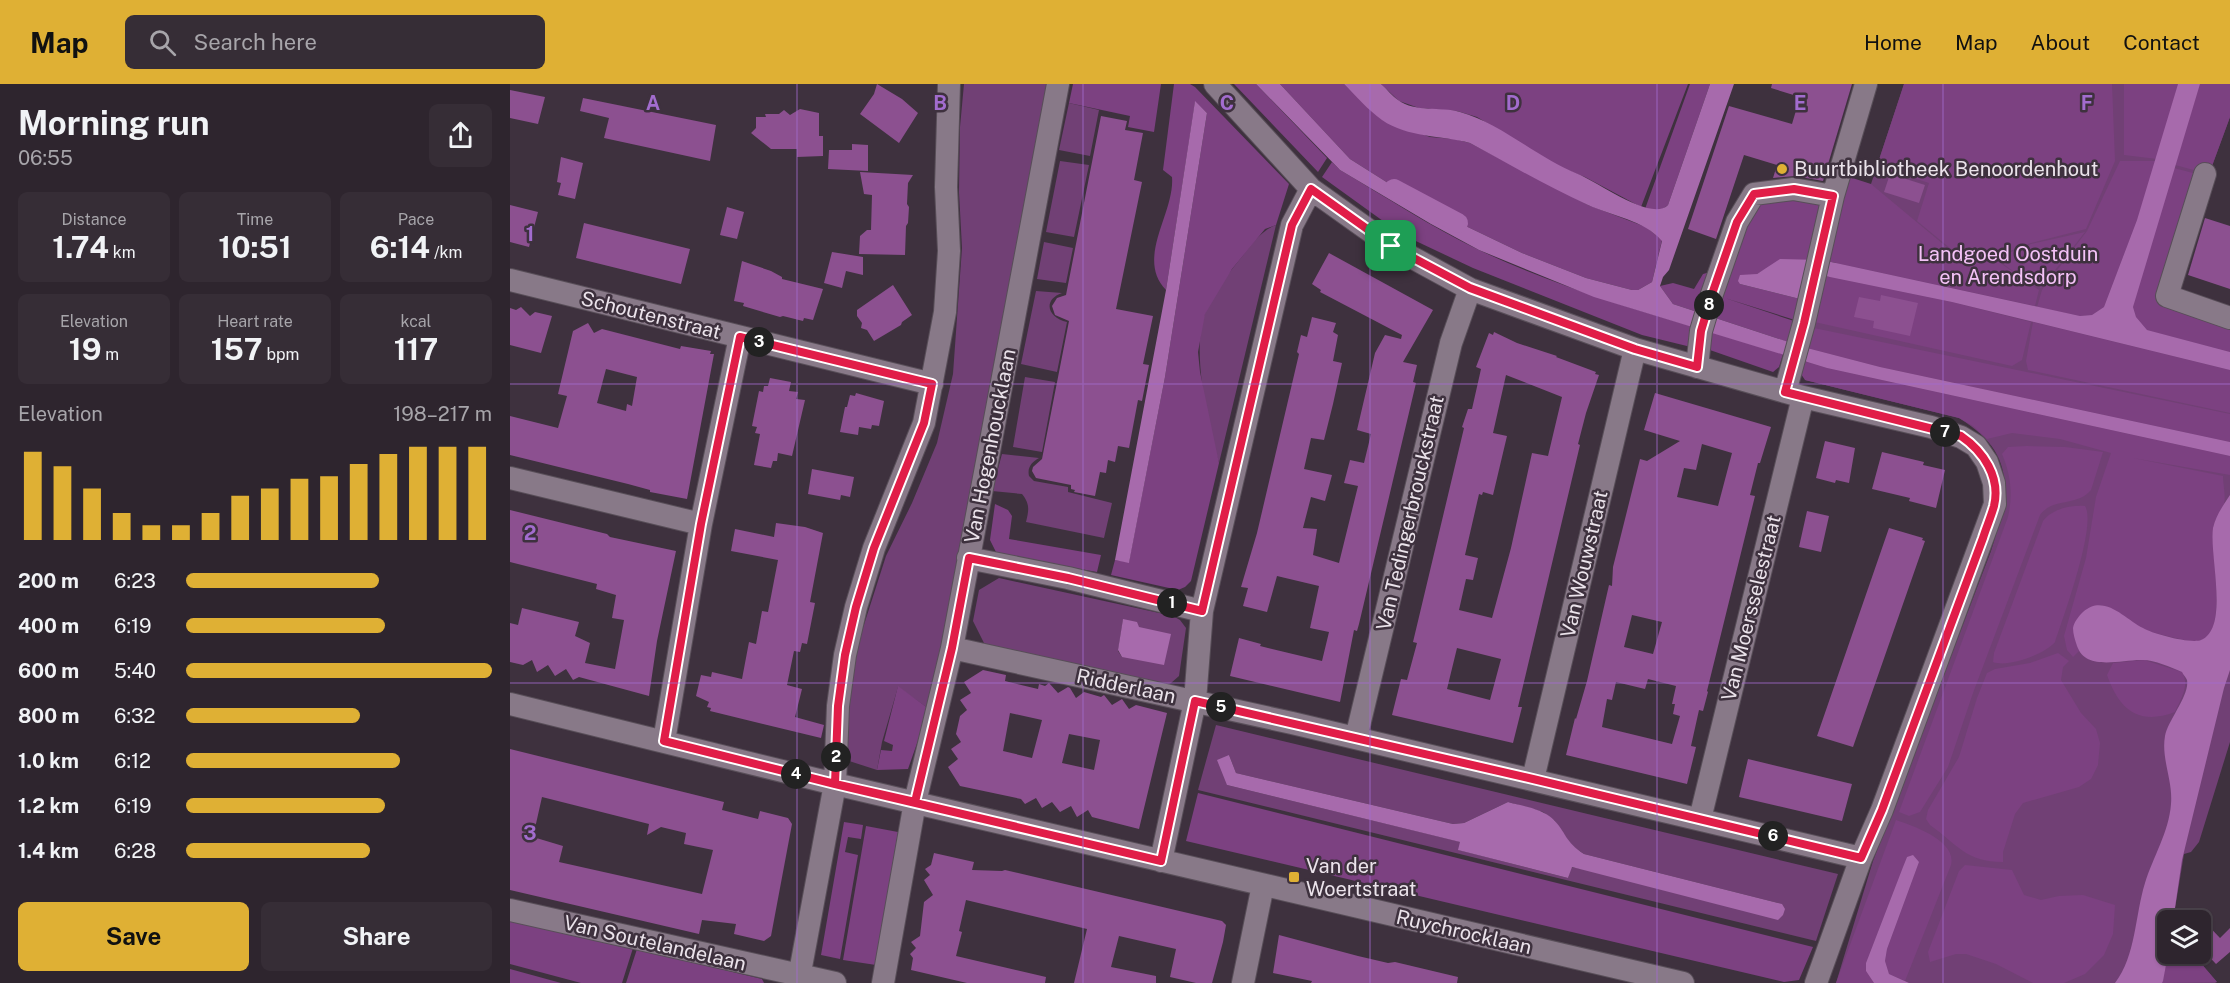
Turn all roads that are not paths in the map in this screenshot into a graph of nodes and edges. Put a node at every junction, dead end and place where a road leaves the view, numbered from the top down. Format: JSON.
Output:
{"nodes":[{"id":1,"x":949,"y":84,"type":"edge"},
{"id":2,"x":1058,"y":84,"type":"edge"},
{"id":3,"x":1215,"y":84,"type":"edge"},
{"id":4,"x":1866,"y":84,"type":"edge"},
{"id":5,"x":2205,"y":174,"type":"dead end"},
{"id":6,"x":1311,"y":189,"type":"junction"},
{"id":7,"x":1833,"y":196,"type":"junction"},
{"id":8,"x":510,"y":280,"type":"edge"},
{"id":9,"x":1470,"y":288,"type":"junction"},
{"id":10,"x":2230,"y":318,"type":"edge"},
{"id":11,"x":740,"y":337,"type":"junction"},
{"id":12,"x":1635,"y":349,"type":"junction"},
{"id":13,"x":1697,"y":367,"type":"junction"},
{"id":14,"x":932,"y":384,"type":"junction"},
{"id":15,"x":1793,"y":387,"type":"junction"},
{"id":16,"x":510,"y":478,"type":"edge"},
{"id":17,"x":701,"y":524,"type":"junction"},
{"id":18,"x":969,"y":558,"type":"junction"},
{"id":19,"x":1202,"y":611,"type":"junction"},
{"id":20,"x":952,"y":648,"type":"junction"},
{"id":21,"x":1195,"y":701,"type":"junction"},
{"id":22,"x":510,"y":704,"type":"edge"},
{"id":23,"x":1356,"y":738,"type":"junction"},
{"id":24,"x":664,"y":741,"type":"junction"},
{"id":25,"x":1533,"y":779,"type":"junction"},
{"id":26,"x":835,"y":784,"type":"junction"},
{"id":27,"x":915,"y":802,"type":"junction"},
{"id":28,"x":1700,"y":819,"type":"junction"},
{"id":29,"x":1861,"y":858,"type":"junction"},
{"id":30,"x":1161,"y":861,"type":"junction"},
{"id":31,"x":1263,"y":885,"type":"junction"},
{"id":32,"x":510,"y":910,"type":"edge"},
{"id":33,"x":799,"y":979,"type":"edge"},
{"id":34,"x":835,"y":983,"type":"edge"},
{"id":35,"x":883,"y":983,"type":"edge"},
{"id":36,"x":1243,"y":983,"type":"edge"},
{"id":37,"x":1683,"y":983,"type":"edge"},
{"id":38,"x":1816,"y":983,"type":"edge"}],
"edges":[{"from":1,"to":14,"type":"street"},
{"from":2,"to":18,"type":"street","name":"Van Hogenhoucklaan"},
{"from":3,"to":6,"type":"street"},
{"from":4,"to":7,"type":"street","name":"Van Moersselestraat"},
{"from":5,"to":10,"type":"street"},
{"from":6,"to":9,"type":"street"},
{"from":6,"to":19,"type":"street"},
{"from":7,"to":13,"type":"street"},
{"from":7,"to":15,"type":"street","name":"Van Moersselestraat"},
{"from":8,"to":11,"type":"street","name":"Schoutenstraat"},
{"from":9,"to":12,"type":"street"},
{"from":9,"to":23,"type":"street","name":"Van Tedingerbrouckstraat"},
{"from":11,"to":14,"type":"street","name":"Schoutenstraat"},
{"from":11,"to":17,"type":"street"},
{"from":12,"to":13,"type":"street"},
{"from":12,"to":25,"type":"street","name":"Van Wouwstraat"},
{"from":13,"to":15,"type":"street"},
{"from":14,"to":26,"type":"street"},
{"from":15,"to":28,"type":"street","name":"Van Moersselestraat"},
{"from":15,"to":29,"type":"street"},
{"from":16,"to":17,"type":"street"},
{"from":17,"to":24,"type":"street"},
{"from":18,"to":19,"type":"street"},
{"from":18,"to":20,"type":"street","name":"Van Hogenhoucklaan"},
{"from":19,"to":21,"type":"street"},
{"from":20,"to":21,"type":"street","name":"Ridderlaan"},
{"from":20,"to":27,"type":"street","name":"Van Hogenhoucklaan"},
{"from":21,"to":23,"type":"street","name":"Ridderlaan"},
{"from":21,"to":30,"type":"street"},
{"from":22,"to":24,"type":"street","name":"Ruychrocklaan"},
{"from":23,"to":25,"type":"street","name":"Ridderlaan"},
{"from":24,"to":26,"type":"street","name":"Ruychrocklaan"},
{"from":25,"to":28,"type":"street","name":"Ridderlaan"},
{"from":26,"to":27,"type":"street","name":"Ruychrocklaan"},
{"from":26,"to":33,"type":"street"},
{"from":27,"to":30,"type":"street","name":"Ruychrocklaan"},
{"from":27,"to":35,"type":"street","name":"Van Hogenhoucklaan"},
{"from":28,"to":29,"type":"street","name":"Ridderlaan"},
{"from":29,"to":38,"type":"street"},
{"from":30,"to":31,"type":"street","name":"Ruychrocklaan"},
{"from":31,"to":36,"type":"street"},
{"from":31,"to":37,"type":"street","name":"Ruychrocklaan"},
{"from":32,"to":33,"type":"street","name":"Van Soutelandelaan"},
{"from":33,"to":34,"type":"street","name":"Van Soutelandelaan"}]}
